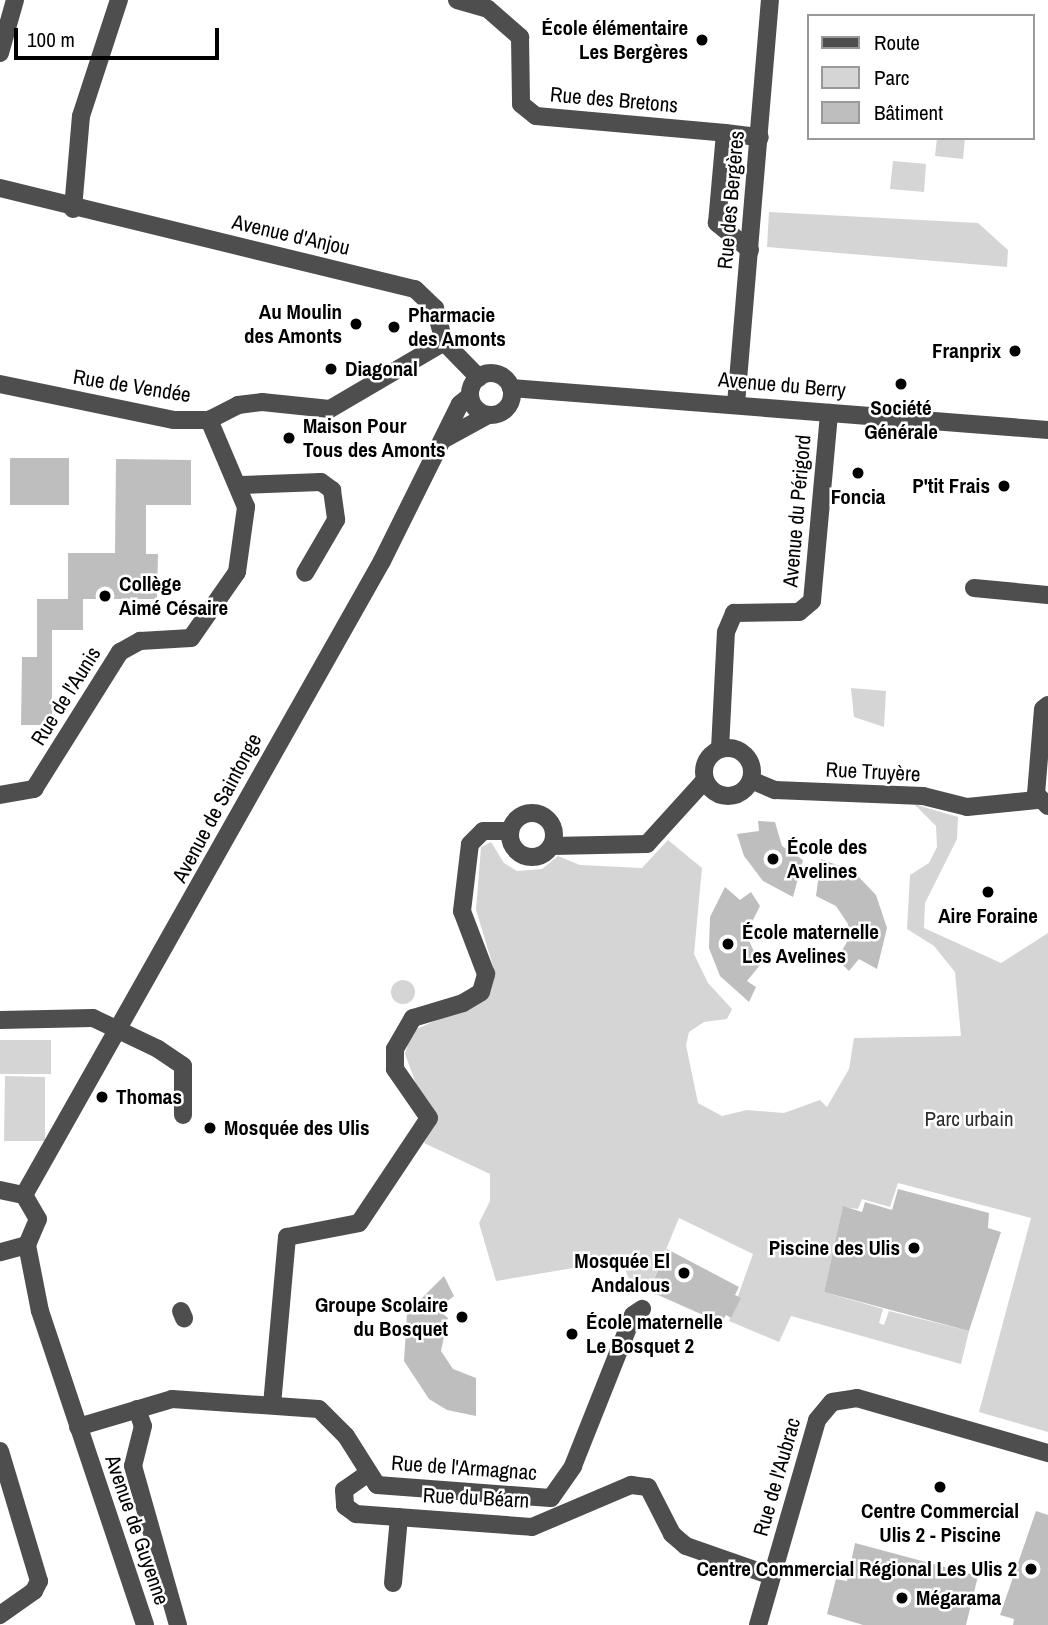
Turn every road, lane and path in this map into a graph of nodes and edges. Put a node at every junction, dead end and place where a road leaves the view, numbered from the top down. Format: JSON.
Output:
{"nodes":[{"id":1,"x":15,"y":0,"type":"edge"},
{"id":2,"x":119,"y":0,"type":"edge"},
{"id":3,"x":457,"y":0,"type":"edge"},
{"id":4,"x":770,"y":0,"type":"edge"},
{"id":5,"x":0,"y":53,"type":"edge"},
{"id":6,"x":725,"y":133,"type":"junction"},
{"id":7,"x":760,"y":137,"type":"junction"},
{"id":8,"x":0,"y":188,"type":"edge"},
{"id":9,"x":74,"y":209,"type":"junction"},
{"id":10,"x":750,"y":250,"type":"junction"},
{"id":11,"x":444,"y":342,"type":"junction"},
{"id":12,"x":479,"y":377,"type":"junction"},
{"id":13,"x":0,"y":384,"type":"edge"},
{"id":14,"x":511,"y":388,"type":"junction"},
{"id":15,"x":470,"y":396,"type":"junction"},
{"id":16,"x":736,"y":404,"type":"junction"},
{"id":17,"x":829,"y":413,"type":"junction"},
{"id":18,"x":488,"y":415,"type":"junction"},
{"id":19,"x":209,"y":420,"type":"junction"},
{"id":20,"x":1048,"y":430,"type":"edge"},
{"id":21,"x":444,"y":439,"type":"junction"},
{"id":22,"x":240,"y":485,"type":"junction"},
{"id":23,"x":305,"y":573,"type":"dead end"},
{"id":24,"x":974,"y":588,"type":"dead end"},
{"id":25,"x":1048,"y":595,"type":"edge"},
{"id":26,"x":1048,"y":705,"type":"edge"},
{"id":27,"x":720,"y":749,"type":"junction"},
{"id":28,"x":705,"y":780,"type":"junction"},
{"id":29,"x":751,"y":780,"type":"junction"},
{"id":30,"x":0,"y":795,"type":"edge"},
{"id":31,"x":1043,"y":803,"type":"edge"},
{"id":32,"x":510,"y":831,"type":"junction"},
{"id":33,"x":552,"y":846,"type":"junction"},
{"id":34,"x":0,"y":1020,"type":"edge"},
{"id":35,"x":121,"y":1031,"type":"junction"},
{"id":36,"x":183,"y":1115,"type":"dead end"},
{"id":37,"x":0,"y":1190,"type":"edge"},
{"id":38,"x":24,"y":1195,"type":"junction"},
{"id":39,"x":27,"y":1245,"type":"junction"},
{"id":40,"x":0,"y":1252,"type":"edge"},
{"id":41,"x":642,"y":1309,"type":"dead end"},
{"id":42,"x":40,"y":1311,"type":"junction"},
{"id":43,"x":272,"y":1405,"type":"junction"},
{"id":44,"x":137,"y":1409,"type":"junction"},
{"id":45,"x":78,"y":1427,"type":"junction"},
{"id":46,"x":85,"y":1449,"type":"junction"},
{"id":47,"x":0,"y":1451,"type":"edge"},
{"id":48,"x":1048,"y":1453,"type":"edge"},
{"id":49,"x":367,"y":1474,"type":"junction"},
{"id":50,"x":399,"y":1517,"type":"junction"},
{"id":51,"x":772,"y":1576,"type":"junction"},
{"id":52,"x":393,"y":1583,"type":"dead end"},
{"id":53,"x":0,"y":1615,"type":"edge"},
{"id":54,"x":133,"y":1625,"type":"edge"},
{"id":55,"x":145,"y":1625,"type":"edge"},
{"id":56,"x":178,"y":1625,"type":"edge"},
{"id":57,"x":758,"y":1625,"type":"edge"}],
"edges":[{"from":1,"to":5,"type":"street"},
{"from":2,"to":9,"type":"street"},
{"from":3,"to":6,"type":"street","name":"Rue des Bretons"},
{"from":4,"to":7,"type":"street","name":"Rue des Bergères"},
{"from":6,"to":7,"type":"street"},
{"from":6,"to":10,"type":"street"},
{"from":7,"to":10,"type":"street","name":"Rue des Bergères"},
{"from":8,"to":9,"type":"street","name":"Avenue d'Anjou"},
{"from":9,"to":11,"type":"street","name":"Avenue d'Anjou"},
{"from":10,"to":16,"type":"street","name":"Rue des Bergères"},
{"from":11,"to":12,"type":"street"},
{"from":11,"to":19,"type":"street","name":"Rue de Vendée"},
{"from":12,"to":14,"type":"street"},
{"from":12,"to":15,"type":"street"},
{"from":13,"to":19,"type":"street","name":"Rue de Vendée"},
{"from":14,"to":16,"type":"street","name":"Avenue du Berry"},
{"from":14,"to":18,"type":"street"},
{"from":15,"to":18,"type":"street"},
{"from":15,"to":21,"type":"street","name":"Avenue de Saintonge"},
{"from":16,"to":17,"type":"street","name":"Avenue du Berry"},
{"from":17,"to":20,"type":"street","name":"Avenue du Berry"},
{"from":17,"to":27,"type":"street","name":"Avenue du Périgord"},
{"from":18,"to":21,"type":"street"},
{"from":19,"to":22,"type":"street","name":"Rue de l'Aunis"},
{"from":21,"to":35,"type":"street","name":"Avenue de Saintonge"},
{"from":22,"to":23,"type":"street"},
{"from":22,"to":30,"type":"street","name":"Rue de l'Aunis"},
{"from":24,"to":25,"type":"street"},
{"from":26,"to":31,"type":"street"},
{"from":27,"to":28,"type":"street"},
{"from":27,"to":29,"type":"street"},
{"from":28,"to":29,"type":"street"},
{"from":28,"to":33,"type":"street"},
{"from":29,"to":31,"type":"street","name":"Rue Truyère"},
{"from":32,"to":33,"type":"street"},
{"from":32,"to":33,"type":"street"},
{"from":32,"to":43,"type":"street"},
{"from":34,"to":35,"type":"street"},
{"from":35,"to":36,"type":"street"},
{"from":35,"to":38,"type":"street","name":"Avenue de Saintonge"},
{"from":37,"to":38,"type":"street"},
{"from":38,"to":39,"type":"street"},
{"from":39,"to":40,"type":"street"},
{"from":39,"to":42,"type":"street","name":"Avenue de Guyenne"},
{"from":40,"to":42,"type":"street","name":"Avenue de Guyenne"},
{"from":41,"to":49,"type":"street","name":"Rue de l'Armagnac"},
{"from":42,"to":45,"type":"street","name":"Avenue de Guyenne"},
{"from":43,"to":44,"type":"street","name":"Rue de l'Armagnac"},
{"from":43,"to":49,"type":"street","name":"Rue de l'Armagnac"},
{"from":44,"to":45,"type":"street","name":"Rue de l'Armagnac"},
{"from":44,"to":56,"type":"street"},
{"from":45,"to":46,"type":"street","name":"Avenue de Guyenne"},
{"from":46,"to":54,"type":"street","name":"Avenue de Guyenne"},
{"from":46,"to":55,"type":"street","name":"Avenue de Guyenne"},
{"from":47,"to":53,"type":"street"},
{"from":48,"to":51,"type":"street","name":"Rue de l'Aubrac"},
{"from":49,"to":50,"type":"street","name":"Rue du Béarn"},
{"from":50,"to":51,"type":"street","name":"Rue du Béarn"},
{"from":50,"to":52,"type":"street"},
{"from":51,"to":57,"type":"street","name":"Rue de l'Aubrac"}]}
